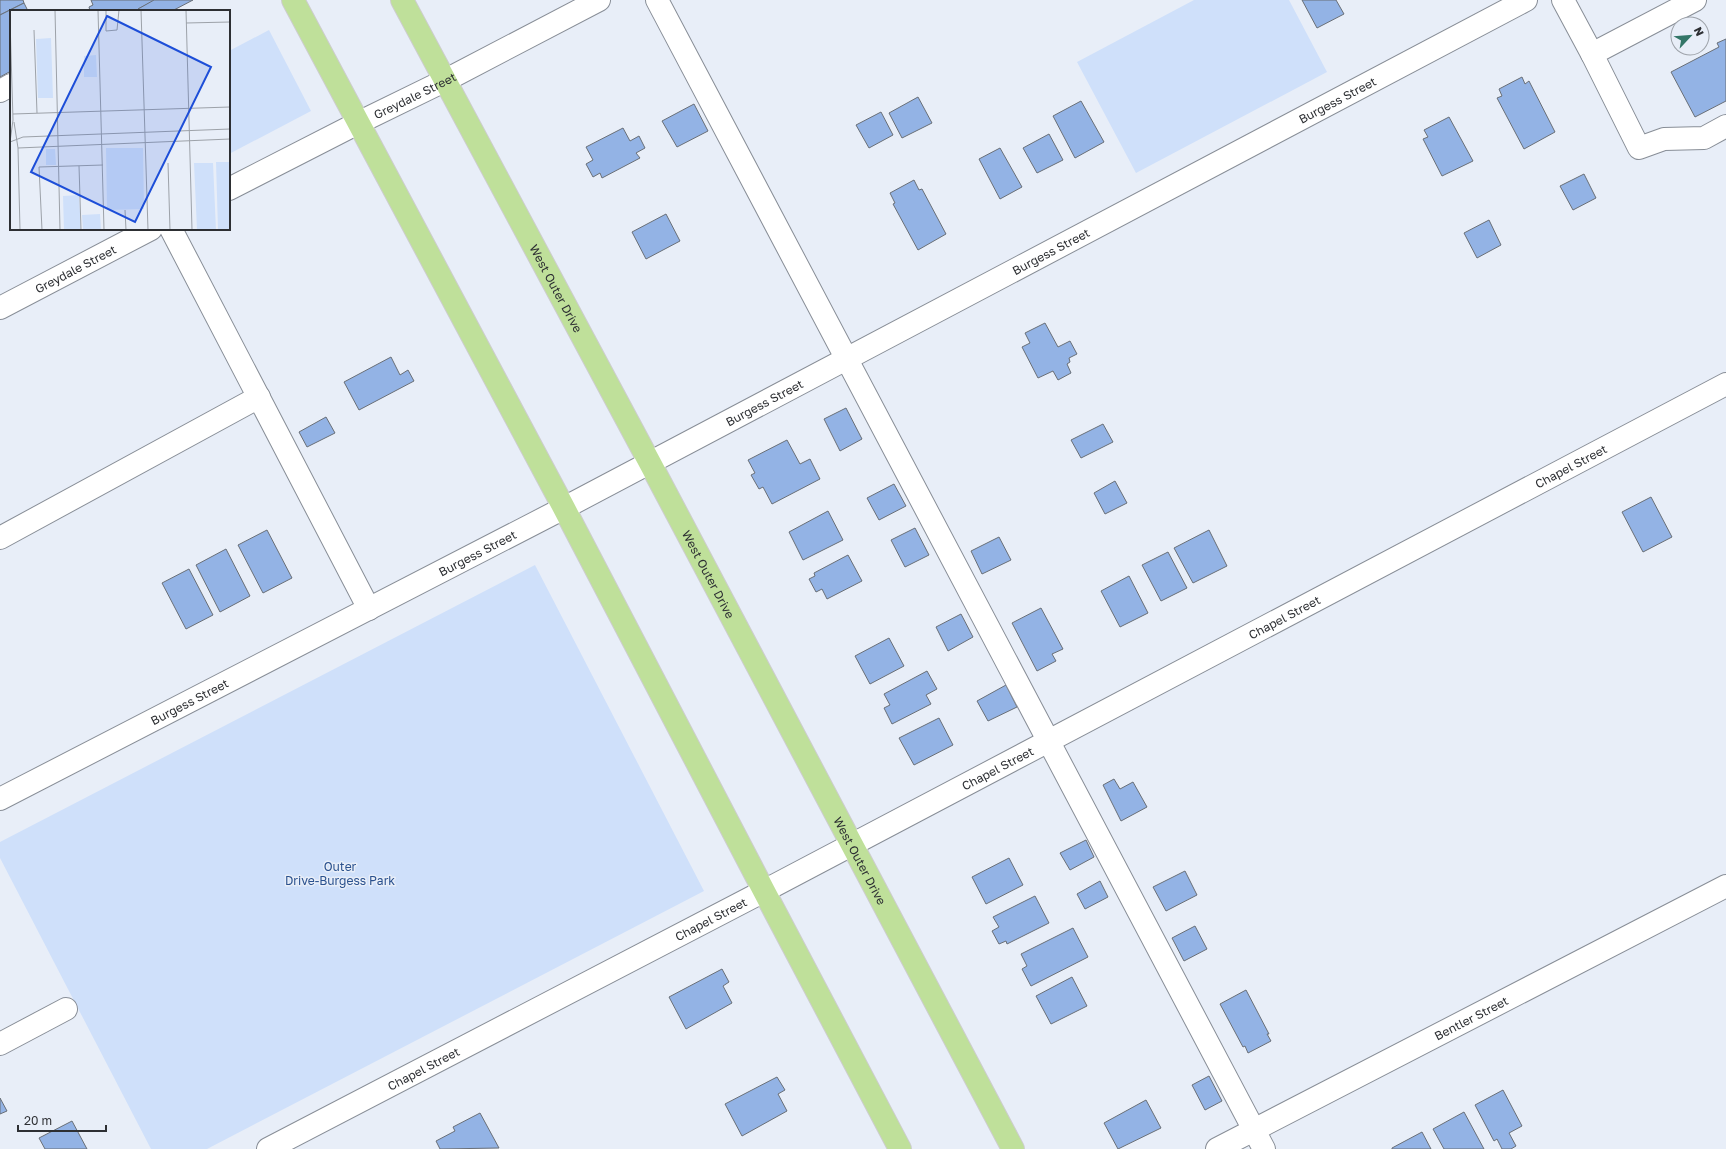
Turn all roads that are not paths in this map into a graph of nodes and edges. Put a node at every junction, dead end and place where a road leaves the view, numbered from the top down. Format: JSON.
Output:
{"nodes":[{"id":1,"x":293,"y":0,"type":"edge"},
{"id":2,"x":402,"y":0,"type":"edge"},
{"id":3,"x":598,"y":0,"type":"edge"},
{"id":4,"x":657,"y":0,"type":"edge"},
{"id":5,"x":1526,"y":0,"type":"edge"},
{"id":6,"x":1563,"y":0,"type":"edge"},
{"id":7,"x":1694,"y":0,"type":"edge"},
{"id":8,"x":1592,"y":54,"type":"junction"},
{"id":9,"x":446,"y":80,"type":"junction"},
{"id":10,"x":10,"y":86,"type":"edge"},
{"id":11,"x":0,"y":91,"type":"edge"},
{"id":12,"x":358,"y":123,"type":"junction"},
{"id":13,"x":1726,"y":126,"type":"edge"},
{"id":14,"x":230,"y":188,"type":"edge"},
{"id":15,"x":149,"y":230,"type":"edge"},
{"id":16,"x":172,"y":230,"type":"edge"},
{"id":17,"x":0,"y":308,"type":"edge"},
{"id":18,"x":848,"y":359,"type":"junction"},
{"id":19,"x":1726,"y":384,"type":"edge"},
{"id":20,"x":259,"y":397,"type":"junction"},
{"id":21,"x":650,"y":463,"type":"junction"},
{"id":22,"x":564,"y":508,"type":"junction"},
{"id":23,"x":0,"y":538,"type":"edge"},
{"id":24,"x":369,"y":608,"type":"junction"},
{"id":25,"x":1048,"y":741,"type":"junction"},
{"id":26,"x":0,"y":799,"type":"edge"},
{"id":27,"x":852,"y":844,"type":"junction"},
{"id":28,"x":1726,"y":886,"type":"edge"},
{"id":29,"x":764,"y":891,"type":"junction"},
{"id":30,"x":66,"y":1009,"type":"dead end"},
{"id":31,"x":0,"y":1044,"type":"edge"},
{"id":32,"x":1254,"y":1130,"type":"junction"},
{"id":33,"x":268,"y":1149,"type":"edge"},
{"id":34,"x":900,"y":1149,"type":"edge"},
{"id":35,"x":1013,"y":1149,"type":"edge"},
{"id":36,"x":1217,"y":1149,"type":"edge"},
{"id":37,"x":1264,"y":1149,"type":"edge"}],
"edges":[{"from":1,"to":12,"type":"main road"},
{"from":2,"to":9,"type":"main road","name":"West Outer Drive"},
{"from":3,"to":9,"type":"street","name":"Greydale Street"},
{"from":4,"to":18,"type":"street"},
{"from":5,"to":18,"type":"street","name":"Burgess Street"},
{"from":6,"to":8,"type":"street"},
{"from":7,"to":8,"type":"street"},
{"from":8,"to":13,"type":"street"},
{"from":9,"to":12,"type":"street","name":"Greydale Street"},
{"from":9,"to":21,"type":"main road","name":"West Outer Drive"},
{"from":10,"to":11,"type":"street"},
{"from":12,"to":14,"type":"street","name":"Greydale Street"},
{"from":12,"to":22,"type":"main road"},
{"from":15,"to":17,"type":"street","name":"Greydale Street"},
{"from":16,"to":20,"type":"street"},
{"from":18,"to":21,"type":"street","name":"Burgess Street"},
{"from":18,"to":25,"type":"street"},
{"from":19,"to":25,"type":"street","name":"Chapel Street"},
{"from":20,"to":23,"type":"street"},
{"from":20,"to":24,"type":"street"},
{"from":21,"to":22,"type":"street","name":"Burgess Street"},
{"from":21,"to":27,"type":"main road","name":"West Outer Drive"},
{"from":22,"to":24,"type":"street","name":"Burgess Street"},
{"from":22,"to":29,"type":"main road"},
{"from":24,"to":26,"type":"street","name":"Burgess Street"},
{"from":25,"to":27,"type":"street","name":"Chapel Street"},
{"from":25,"to":32,"type":"street"},
{"from":27,"to":29,"type":"street","name":"Chapel Street"},
{"from":27,"to":35,"type":"main road","name":"West Outer Drive"},
{"from":28,"to":32,"type":"street","name":"Bentler Street"},
{"from":29,"to":33,"type":"street","name":"Chapel Street"},
{"from":29,"to":34,"type":"main road"},
{"from":30,"to":31,"type":"street"},
{"from":32,"to":36,"type":"street","name":"Bentler Street"},
{"from":32,"to":37,"type":"street"}]}
